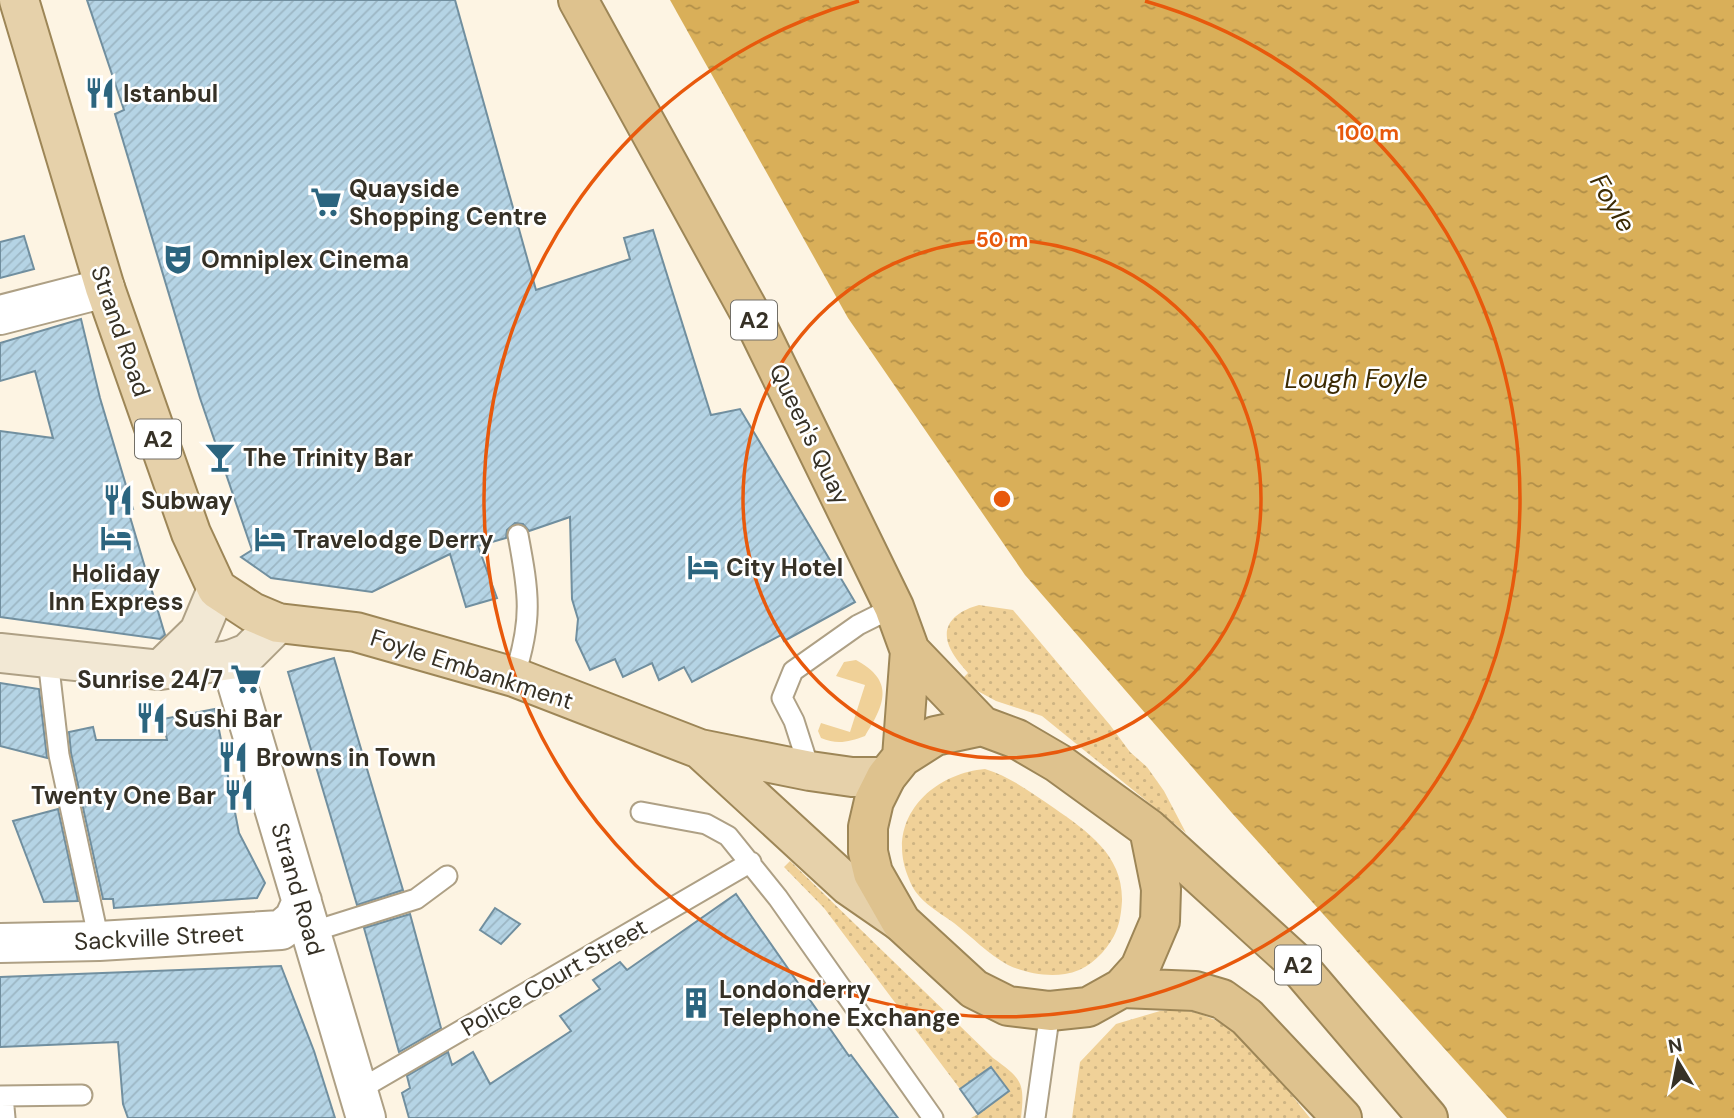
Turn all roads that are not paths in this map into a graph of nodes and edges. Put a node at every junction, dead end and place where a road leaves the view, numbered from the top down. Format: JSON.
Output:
{"nodes":[{"id":1,"x":19,"y":0,"type":"edge"},
{"id":2,"x":578,"y":0,"type":"edge"},
{"id":3,"x":105,"y":288,"type":"junction"},
{"id":4,"x":0,"y":315,"type":"edge"},
{"id":5,"x":518,"y":535,"type":"dead end"},
{"id":6,"x":217,"y":589,"type":"junction"},
{"id":7,"x":894,"y":607,"type":"junction"},
{"id":8,"x":278,"y":623,"type":"junction"},
{"id":9,"x":910,"y":651,"type":"junction"},
{"id":10,"x":0,"y":653,"type":"edge"},
{"id":11,"x":48,"y":659,"type":"junction"},
{"id":12,"x":230,"y":660,"type":"junction"},
{"id":13,"x":160,"y":670,"type":"junction"},
{"id":14,"x":514,"y":677,"type":"junction"},
{"id":15,"x":982,"y":726,"type":"junction"},
{"id":16,"x":700,"y":749,"type":"junction"},
{"id":17,"x":894,"y":767,"type":"junction"},
{"id":18,"x":810,"y":771,"type":"junction"},
{"id":19,"x":641,"y":812,"type":"dead end"},
{"id":20,"x":1149,"y":829,"type":"junction"},
{"id":21,"x":751,"y":862,"type":"junction"},
{"id":22,"x":447,"y":876,"type":"dead end"},
{"id":23,"x":306,"y":916,"type":"junction"},
{"id":24,"x":901,"y":922,"type":"junction"},
{"id":25,"x":99,"y":941,"type":"junction"},
{"id":26,"x":0,"y":943,"type":"edge"},
{"id":27,"x":1122,"y":988,"type":"junction"},
{"id":28,"x":1050,"y":1011,"type":"junction"},
{"id":29,"x":82,"y":1095,"type":"dead end"},
{"id":30,"x":1,"y":1096,"type":"edge"},
{"id":31,"x":361,"y":1105,"type":"edge"},
{"id":32,"x":5,"y":1118,"type":"edge"},
{"id":33,"x":933,"y":1118,"type":"edge"},
{"id":34,"x":1035,"y":1118,"type":"edge"},
{"id":35,"x":1342,"y":1118,"type":"edge"},
{"id":36,"x":1428,"y":1118,"type":"edge"}],
"edges":[{"from":1,"to":3,"type":"main road","name":"Strand Road","number":"A2"},
{"from":2,"to":7,"type":"highway","name":"Queen's Quay","number":"A2"},
{"from":3,"to":4,"type":"street"},
{"from":3,"to":6,"type":"main road","name":"Strand Road","number":"A2"},
{"from":5,"to":14,"type":"lane"},
{"from":6,"to":8,"type":"main road","number":"A2"},
{"from":6,"to":13,"type":"main road"},
{"from":7,"to":9,"type":"highway","name":"Queen's Quay","number":"A2"},
{"from":7,"to":18,"type":"lane"},
{"from":8,"to":12,"type":"main road"},
{"from":8,"to":14,"type":"main road","name":"Foyle Embankment","number":"A2"},
{"from":9,"to":15,"type":"highway","name":"Queen's Quay","number":"A2"},
{"from":9,"to":17,"type":"highway","name":"Queen's Quay","number":"A2"},
{"from":10,"to":11,"type":"main road"},
{"from":11,"to":13,"type":"main road"},
{"from":11,"to":25,"type":"lane"},
{"from":12,"to":13,"type":"main road"},
{"from":12,"to":23,"type":"street","name":"Strand Road"},
{"from":14,"to":16,"type":"main road","name":"Foyle Embankment","number":"A2"},
{"from":15,"to":17,"type":"highway"},
{"from":15,"to":20,"type":"highway","number":"A2"},
{"from":16,"to":18,"type":"main road","name":"Foyle Embankment","number":"A2"},
{"from":16,"to":24,"type":"main road","name":"Foyle Embankment","number":"A2"},
{"from":17,"to":18,"type":"main road","name":"Foyle Embankment","number":"A2"},
{"from":17,"to":24,"type":"highway","number":"A2"},
{"from":19,"to":21,"type":"lane"},
{"from":20,"to":27,"type":"highway","number":"A2"},
{"from":20,"to":36,"type":"highway","number":"A2"},
{"from":21,"to":31,"type":"lane","name":"Police Court Street"},
{"from":21,"to":33,"type":"lane"},
{"from":22,"to":23,"type":"lane"},
{"from":23,"to":25,"type":"street","name":"Sackville Street"},
{"from":23,"to":31,"type":"street","name":"Strand Road"},
{"from":24,"to":28,"type":"highway","number":"A2"},
{"from":25,"to":26,"type":"street","name":"Sackville Street"},
{"from":27,"to":28,"type":"highway","number":"A2"},
{"from":27,"to":35,"type":"highway"},
{"from":28,"to":34,"type":"lane"},
{"from":29,"to":30,"type":"lane"},
{"from":30,"to":32,"type":"lane"}]}
